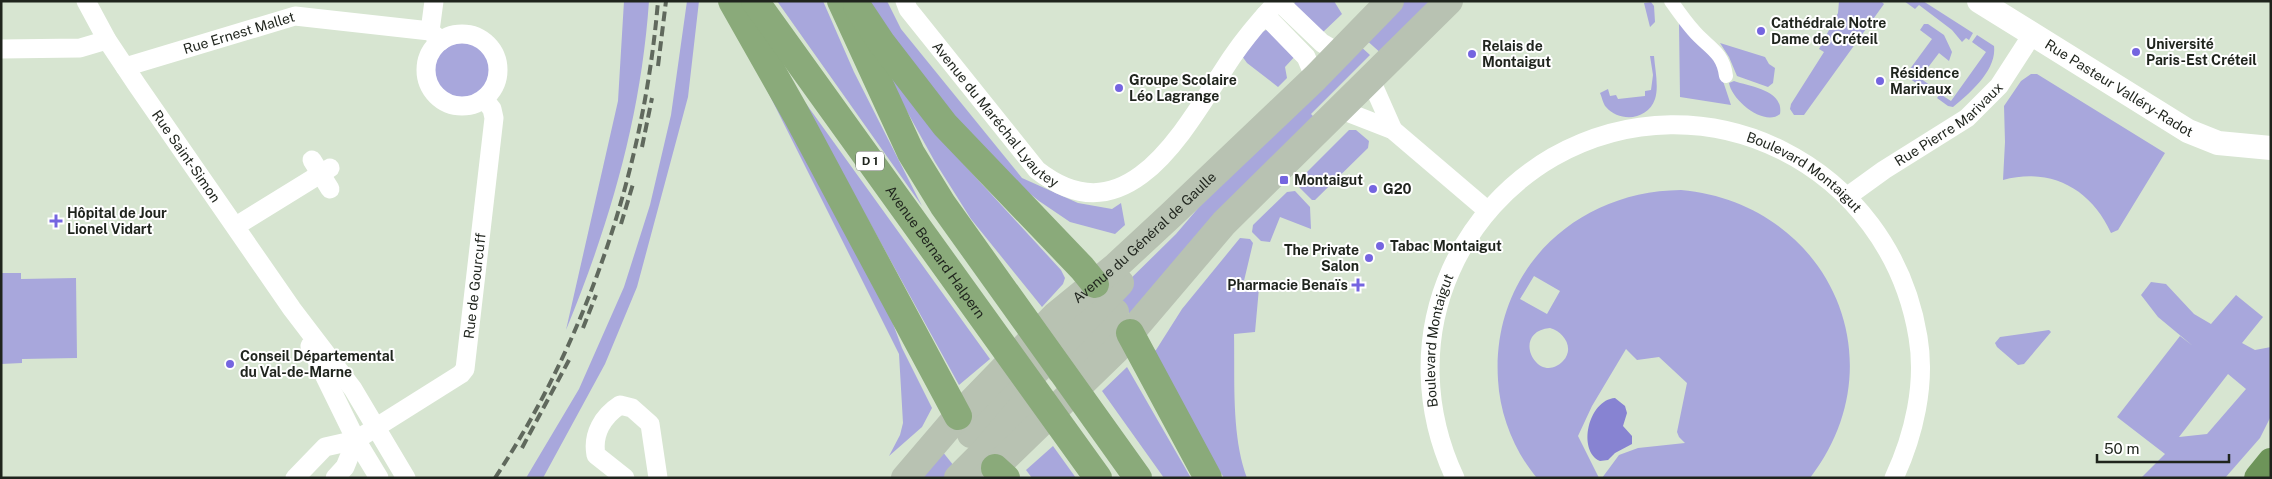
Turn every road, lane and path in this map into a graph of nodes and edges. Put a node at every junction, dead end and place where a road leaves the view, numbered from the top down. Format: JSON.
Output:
{"nodes":[{"id":1,"x":86,"y":1,"type":"edge"},
{"id":2,"x":434,"y":1,"type":"edge"},
{"id":3,"x":732,"y":1,"type":"edge"},
{"id":4,"x":755,"y":1,"type":"edge"},
{"id":5,"x":841,"y":1,"type":"edge"},
{"id":6,"x":854,"y":1,"type":"edge"},
{"id":7,"x":905,"y":1,"type":"edge"},
{"id":8,"x":1390,"y":1,"type":"edge"},
{"id":9,"x":1449,"y":1,"type":"edge"},
{"id":10,"x":1671,"y":1,"type":"edge"},
{"id":11,"x":1978,"y":1,"type":"edge"},
{"id":12,"x":1274,"y":6,"type":"edge"},
{"id":13,"x":296,"y":9,"type":"edge"},
{"id":14,"x":2032,"y":35,"type":"junction"},
{"id":15,"x":436,"y":36,"type":"junction"},
{"id":16,"x":107,"y":40,"type":"junction"},
{"id":17,"x":1,"y":49,"type":"edge"},
{"id":18,"x":1339,"y":53,"type":"junction"},
{"id":19,"x":125,"y":67,"type":"junction"},
{"id":20,"x":1726,"y":76,"type":"dead end"},
{"id":21,"x":1315,"y":78,"type":"junction"},
{"id":22,"x":1370,"y":78,"type":"junction"},
{"id":23,"x":484,"y":99,"type":"junction"},
{"id":24,"x":1339,"y":110,"type":"junction"},
{"id":25,"x":1393,"y":130,"type":"junction"},
{"id":26,"x":2271,"y":148,"type":"edge"},
{"id":27,"x":323,"y":173,"type":"dead end"},
{"id":28,"x":1848,"y":196,"type":"junction"},
{"id":29,"x":1488,"y":212,"type":"junction"},
{"id":30,"x":236,"y":226,"type":"junction"},
{"id":31,"x":1111,"y":306,"type":"junction"},
{"id":32,"x":292,"y":310,"type":"junction"},
{"id":33,"x":376,"y":427,"type":"junction"},
{"id":34,"x":356,"y":440,"type":"junction"},
{"id":35,"x":983,"y":454,"type":"edge"},
{"id":36,"x":2271,"y":462,"type":"edge"},
{"id":37,"x":1091,"y":468,"type":"edge"},
{"id":38,"x":295,"y":478,"type":"edge"},
{"id":39,"x":335,"y":478,"type":"edge"},
{"id":40,"x":379,"y":478,"type":"edge"},
{"id":41,"x":406,"y":478,"type":"edge"},
{"id":42,"x":625,"y":478,"type":"edge"},
{"id":43,"x":658,"y":478,"type":"edge"},
{"id":44,"x":905,"y":478,"type":"edge"},
{"id":45,"x":958,"y":478,"type":"edge"},
{"id":46,"x":1138,"y":478,"type":"edge"},
{"id":47,"x":1208,"y":478,"type":"edge"},
{"id":48,"x":1455,"y":478,"type":"edge"},
{"id":49,"x":1894,"y":478,"type":"edge"},
{"id":50,"x":2258,"y":478,"type":"edge"}],
"edges":[{"from":1,"to":16,"type":"street","name":"Rue Saint-Simon"},
{"from":2,"to":15,"type":"street"},
{"from":3,"to":35,"type":"highway"},
{"from":4,"to":37,"type":"highway","name":"Avenue Bernard Halpern","number":"D 1"},
{"from":5,"to":46,"type":"highway"},
{"from":6,"to":31,"type":"highway"},
{"from":7,"to":12,"type":"street","name":"Avenue du Maréchal Lyautey"},
{"from":8,"to":18,"type":"main road","name":"Avenue du Général de Gaulle"},
{"from":9,"to":22,"type":"main road","name":"Avenue du Général de Gaulle"},
{"from":10,"to":20,"type":"street"},
{"from":11,"to":14,"type":"street","name":"Rue Pasteur Valléry-Radot"},
{"from":12,"to":18,"type":"street"},
{"from":12,"to":21,"type":"street"},
{"from":13,"to":15,"type":"street","name":"Rue Ernest Mallet"},
{"from":13,"to":19,"type":"street","name":"Rue Ernest Mallet"},
{"from":14,"to":26,"type":"street","name":"Rue Pasteur Valléry-Radot"},
{"from":14,"to":28,"type":"street","name":"Rue Pierre Marivaux"},
{"from":15,"to":23,"type":"street"},
{"from":15,"to":23,"type":"street"},
{"from":16,"to":17,"type":"street"},
{"from":16,"to":19,"type":"street","name":"Rue Saint-Simon"},
{"from":18,"to":21,"type":"main road","name":"Avenue du Général de Gaulle"},
{"from":19,"to":30,"type":"street","name":"Rue Saint-Simon"},
{"from":21,"to":31,"type":"main road","name":"Avenue du Général de Gaulle"},
{"from":22,"to":24,"type":"main road","name":"Avenue du Général de Gaulle"},
{"from":22,"to":25,"type":"street"},
{"from":23,"to":33,"type":"street","name":"Rue de Gourcuff"},
{"from":24,"to":25,"type":"street"},
{"from":24,"to":31,"type":"main road","name":"Avenue du Général de Gaulle"},
{"from":25,"to":29,"type":"street"},
{"from":27,"to":30,"type":"street"},
{"from":28,"to":29,"type":"street","name":"Boulevard Montaigut"},
{"from":28,"to":49,"type":"street","name":"Boulevard Montaigut"},
{"from":29,"to":48,"type":"street","name":"Boulevard Montaigut"},
{"from":30,"to":32,"type":"street","name":"Rue Saint-Simon"},
{"from":31,"to":35,"type":"main road","name":"Avenue du Général de Gaulle"},
{"from":31,"to":35,"type":"main road","name":"Avenue du Général de Gaulle"},
{"from":31,"to":47,"type":"highway"},
{"from":32,"to":33,"type":"street","name":"Rue Saint-Simon"},
{"from":32,"to":34,"type":"street","name":"Rue Saint-Simon"},
{"from":33,"to":34,"type":"street"},
{"from":33,"to":41,"type":"street","name":"Rue Saint-Simon"},
{"from":34,"to":38,"type":"street"},
{"from":34,"to":39,"type":"street"},
{"from":34,"to":40,"type":"street","name":"Rue Saint-Simon"},
{"from":35,"to":44,"type":"main road","name":"Avenue du Général de Gaulle"},
{"from":35,"to":45,"type":"main road"},
{"from":36,"to":50,"type":"highway"},
{"from":42,"to":43,"type":"street"}]}
